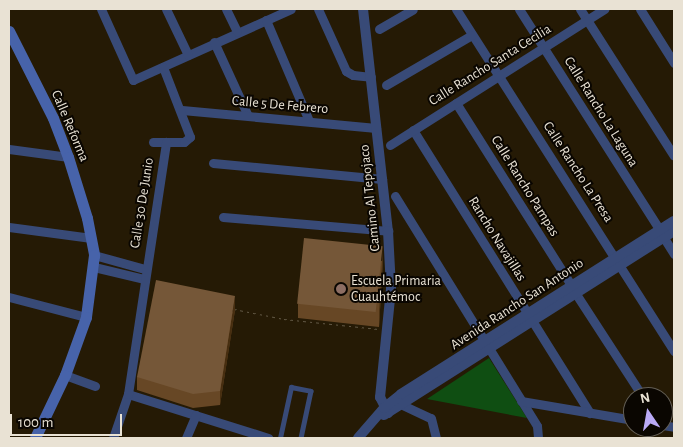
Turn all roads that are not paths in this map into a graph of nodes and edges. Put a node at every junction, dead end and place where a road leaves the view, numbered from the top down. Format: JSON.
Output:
{"nodes":[{"id":1,"x":101,"y":9,"type":"edge"},
{"id":2,"x":166,"y":9,"type":"edge"},
{"id":3,"x":226,"y":9,"type":"edge"},
{"id":4,"x":291,"y":9,"type":"edge"},
{"id":5,"x":318,"y":9,"type":"edge"},
{"id":6,"x":363,"y":9,"type":"edge"},
{"id":7,"x":413,"y":9,"type":"edge"},
{"id":8,"x":456,"y":9,"type":"edge"},
{"id":9,"x":519,"y":9,"type":"edge"},
{"id":10,"x":580,"y":9,"type":"edge"},
{"id":11,"x":604,"y":9,"type":"edge"},
{"id":12,"x":640,"y":9,"type":"edge"},
{"id":13,"x":266,"y":20,"type":"junction"},
{"id":14,"x":587,"y":20,"type":"junction"},
{"id":15,"x":379,"y":29,"type":"dead end"},
{"id":16,"x":9,"y":31,"type":"edge"},
{"id":17,"x":237,"y":32,"type":"junction"},
{"id":18,"x":472,"y":35,"type":"junction"},
{"id":19,"x":214,"y":42,"type":"junction"},
{"id":20,"x":544,"y":47,"type":"junction"},
{"id":21,"x":188,"y":55,"type":"junction"},
{"id":22,"x":674,"y":63,"type":"edge"},
{"id":23,"x":163,"y":67,"type":"junction"},
{"id":24,"x":499,"y":75,"type":"junction"},
{"id":25,"x":371,"y":77,"type":"junction"},
{"id":26,"x":386,"y":85,"type":"dead end"},
{"id":27,"x":456,"y":103,"type":"junction"},
{"id":28,"x":182,"y":110,"type":"junction"},
{"id":29,"x":248,"y":116,"type":"junction"},
{"id":30,"x":309,"y":122,"type":"junction"},
{"id":31,"x":376,"y":128,"type":"junction"},
{"id":32,"x":413,"y":130,"type":"junction"},
{"id":33,"x":153,"y":142,"type":"dead end"},
{"id":34,"x":166,"y":142,"type":"junction"},
{"id":35,"x":390,"y":145,"type":"dead end"},
{"id":36,"x":9,"y":149,"type":"edge"},
{"id":37,"x":674,"y":156,"type":"edge"},
{"id":38,"x":68,"y":157,"type":"junction"},
{"id":39,"x":213,"y":163,"type":"dead end"},
{"id":40,"x":382,"y":179,"type":"junction"},
{"id":41,"x":395,"y":196,"type":"dead end"},
{"id":42,"x":223,"y":217,"type":"dead end"},
{"id":43,"x":674,"y":221,"type":"edge"},
{"id":44,"x":9,"y":227,"type":"edge"},
{"id":45,"x":388,"y":231,"type":"junction"},
{"id":46,"x":674,"y":231,"type":"edge"},
{"id":47,"x":662,"y":234,"type":"junction"},
{"id":48,"x":91,"y":238,"type":"junction"},
{"id":49,"x":674,"y":254,"type":"edge"},
{"id":50,"x":94,"y":261,"type":"junction"},
{"id":51,"x":618,"y":261,"type":"junction"},
{"id":52,"x":145,"y":269,"type":"junction"},
{"id":53,"x":144,"y":280,"type":"junction"},
{"id":54,"x":574,"y":290,"type":"junction"},
{"id":55,"x":9,"y":298,"type":"edge"},
{"id":56,"x":86,"y":317,"type":"junction"},
{"id":57,"x":530,"y":317,"type":"junction"},
{"id":58,"x":486,"y":346,"type":"junction"},
{"id":59,"x":674,"y":351,"type":"edge"},
{"id":60,"x":65,"y":374,"type":"junction"},
{"id":61,"x":95,"y":386,"type":"dead end"},
{"id":62,"x":637,"y":387,"type":"edge"},
{"id":63,"x":128,"y":394,"type":"junction"},
{"id":64,"x":521,"y":401,"type":"junction"},
{"id":65,"x":397,"y":403,"type":"junction"},
{"id":66,"x":384,"y":413,"type":"junction"},
{"id":67,"x":590,"y":413,"type":"junction"},
{"id":68,"x":196,"y":415,"type":"junction"},
{"id":69,"x":623,"y":418,"type":"edge"},
{"id":70,"x":245,"y":435,"type":"edge"},
{"id":71,"x":35,"y":438,"type":"edge"},
{"id":72,"x":113,"y":438,"type":"edge"},
{"id":73,"x":186,"y":438,"type":"edge"},
{"id":74,"x":268,"y":438,"type":"edge"},
{"id":75,"x":280,"y":438,"type":"edge"},
{"id":76,"x":301,"y":438,"type":"edge"},
{"id":77,"x":358,"y":438,"type":"edge"},
{"id":78,"x":436,"y":438,"type":"edge"},
{"id":79,"x":538,"y":438,"type":"edge"}],
"edges":[{"from":1,"to":23,"type":"street"},
{"from":2,"to":21,"type":"street"},
{"from":3,"to":17,"type":"street"},
{"from":4,"to":13,"type":"street"},
{"from":5,"to":25,"type":"street"},
{"from":6,"to":25,"type":"street","name":"Camino Al Tepojaco"},
{"from":7,"to":15,"type":"street"},
{"from":8,"to":18,"type":"street","name":"Calle Rancho La Presa"},
{"from":9,"to":20,"type":"street","name":"Calle Rancho La Laguna"},
{"from":10,"to":14,"type":"street"},
{"from":11,"to":14,"type":"street","name":"Calle Rancho Santa Cecilia"},
{"from":12,"to":22,"type":"street"},
{"from":13,"to":17,"type":"street"},
{"from":13,"to":30,"type":"street"},
{"from":14,"to":20,"type":"street","name":"Calle Rancho Santa Cecilia"},
{"from":14,"to":37,"type":"street"},
{"from":16,"to":38,"type":"main road","name":"Calle Reforma"},
{"from":17,"to":19,"type":"street"},
{"from":18,"to":24,"type":"street","name":"Calle Rancho La Presa"},
{"from":18,"to":26,"type":"street"},
{"from":19,"to":21,"type":"street"},
{"from":19,"to":29,"type":"street"},
{"from":20,"to":24,"type":"street","name":"Calle Rancho Santa Cecilia"},
{"from":20,"to":47,"type":"street","name":"Calle Rancho La Laguna"},
{"from":21,"to":23,"type":"street"},
{"from":23,"to":28,"type":"street"},
{"from":24,"to":27,"type":"street","name":"Calle Rancho Santa Cecilia"},
{"from":24,"to":51,"type":"street","name":"Calle Rancho La Presa"},
{"from":25,"to":31,"type":"street","name":"Camino Al Tepojaco"},
{"from":27,"to":32,"type":"street","name":"Calle Rancho Santa Cecilia"},
{"from":27,"to":54,"type":"street","name":"Calle Rancho Pampas"},
{"from":28,"to":29,"type":"street","name":"Calle 5 De Febrero"},
{"from":28,"to":34,"type":"street"},
{"from":29,"to":30,"type":"street","name":"Calle 5 De Febrero"},
{"from":30,"to":31,"type":"street","name":"Calle 5 De Febrero"},
{"from":31,"to":40,"type":"street","name":"Camino Al Tepojaco"},
{"from":32,"to":35,"type":"street","name":"Calle Rancho Santa Cecilia"},
{"from":32,"to":57,"type":"street","name":"Rancho Navajillas"},
{"from":33,"to":34,"type":"street"},
{"from":34,"to":52,"type":"street","name":"Calle 30 De Junio"},
{"from":36,"to":38,"type":"street"},
{"from":38,"to":48,"type":"main road","name":"Calle Reforma"},
{"from":39,"to":40,"type":"street"},
{"from":40,"to":45,"type":"street","name":"Camino Al Tepojaco"},
{"from":41,"to":58,"type":"street"},
{"from":42,"to":45,"type":"street"},
{"from":43,"to":47,"type":"street","name":"Avenida Rancho San Antonio"},
{"from":44,"to":48,"type":"street"},
{"from":45,"to":66,"type":"street","name":"Camino Al Tepojaco"},
{"from":46,"to":47,"type":"street","name":"Avenida Rancho San Antonio"},
{"from":47,"to":49,"type":"street","name":"Calle Rancho La Laguna"},
{"from":47,"to":51,"type":"street","name":"Avenida Rancho San Antonio"},
{"from":48,"to":50,"type":"main road","name":"Calle Reforma"},
{"from":50,"to":52,"type":"street"},
{"from":50,"to":53,"type":"street"},
{"from":50,"to":56,"type":"main road","name":"Calle Reforma"},
{"from":51,"to":54,"type":"street","name":"Avenida Rancho San Antonio"},
{"from":51,"to":59,"type":"street","name":"Calle Rancho La Presa"},
{"from":52,"to":53,"type":"street","name":"Calle 30 De Junio"},
{"from":53,"to":63,"type":"street","name":"Calle 30 De Junio"},
{"from":54,"to":57,"type":"street","name":"Avenida Rancho San Antonio"},
{"from":54,"to":62,"type":"street","name":"Calle Rancho Pampas"},
{"from":55,"to":56,"type":"street"},
{"from":56,"to":60,"type":"main road","name":"Calle Reforma"},
{"from":57,"to":58,"type":"street","name":"Avenida Rancho San Antonio"},
{"from":57,"to":67,"type":"street","name":"Rancho Navajillas"},
{"from":58,"to":64,"type":"street"},
{"from":58,"to":65,"type":"street","name":"Avenida Rancho San Antonio"},
{"from":60,"to":61,"type":"street"},
{"from":60,"to":71,"type":"main road","name":"Calle Reforma"},
{"from":63,"to":68,"type":"street"},
{"from":63,"to":72,"type":"street","name":"Calle 30 De Junio"},
{"from":64,"to":67,"type":"street"},
{"from":64,"to":79,"type":"street"},
{"from":65,"to":66,"type":"street","name":"Avenida Rancho San Antonio"},
{"from":65,"to":78,"type":"street"},
{"from":66,"to":77,"type":"street","name":"Avenida Rancho San Antonio"},
{"from":67,"to":69,"type":"street"},
{"from":68,"to":70,"type":"street"},
{"from":68,"to":73,"type":"street"},
{"from":70,"to":74,"type":"street"},
{"from":75,"to":76,"type":"lane"}]}
